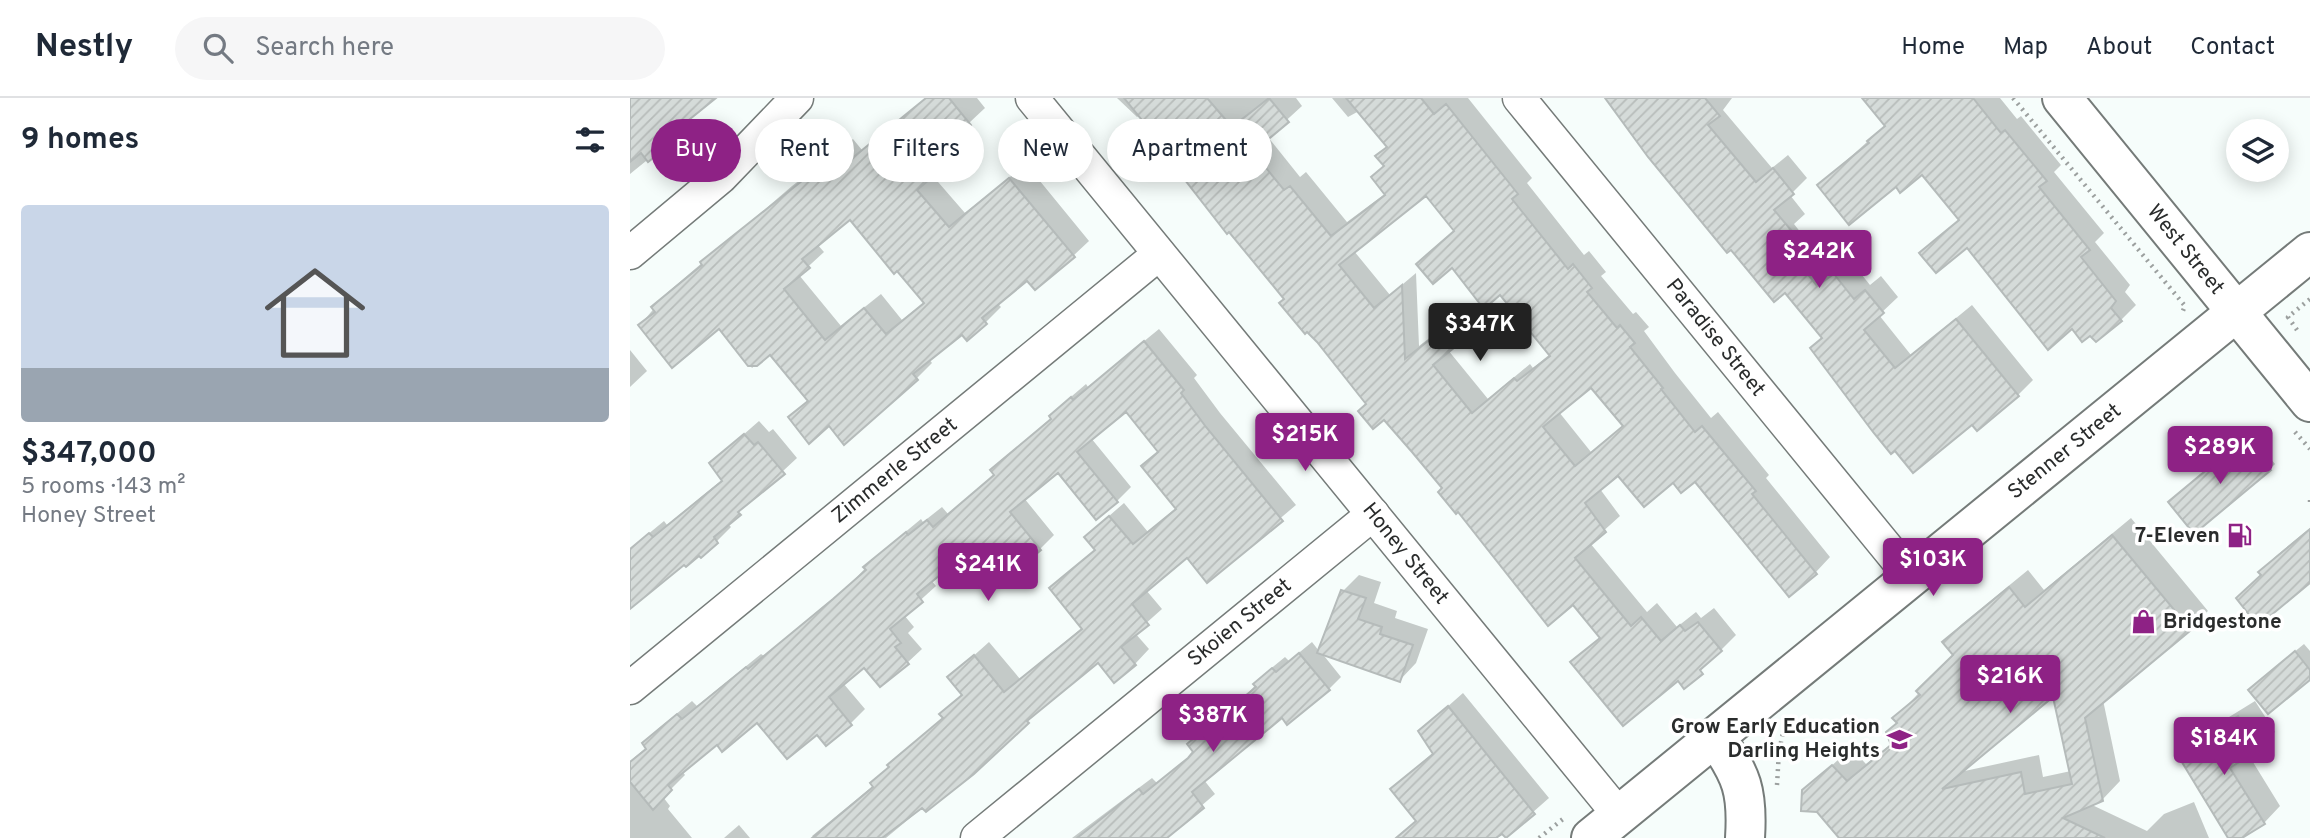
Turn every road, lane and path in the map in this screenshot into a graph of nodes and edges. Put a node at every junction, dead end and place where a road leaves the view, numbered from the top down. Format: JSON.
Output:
{"nodes":[{"id":1,"x":797,"y":98,"type":"edge"},
{"id":2,"x":1032,"y":98,"type":"edge"},
{"id":3,"x":1519,"y":98,"type":"edge"},
{"id":4,"x":2013,"y":98,"type":"edge"},
{"id":5,"x":2062,"y":98,"type":"edge"},
{"id":6,"x":2310,"y":252,"type":"edge"},
{"id":7,"x":630,"y":253,"type":"edge"},
{"id":8,"x":1160,"y":254,"type":"junction"},
{"id":9,"x":2310,"y":299,"type":"edge"},
{"id":10,"x":2185,"y":306,"type":"dead end"},
{"id":11,"x":2236,"y":312,"type":"junction"},
{"id":12,"x":2287,"y":317,"type":"dead end"},
{"id":13,"x":2310,"y":402,"type":"edge"},
{"id":14,"x":2310,"y":500,"type":"edge"},
{"id":15,"x":2310,"y":505,"type":"edge"},
{"id":16,"x":1373,"y":514,"type":"junction"},
{"id":17,"x":1911,"y":577,"type":"junction"},
{"id":18,"x":630,"y":688,"type":"edge"},
{"id":19,"x":1791,"y":716,"type":"dead end"},
{"id":20,"x":1715,"y":737,"type":"junction"},
{"id":21,"x":1777,"y":788,"type":"dead end"},
{"id":22,"x":1605,"y":827,"type":"edge"},
{"id":23,"x":977,"y":838,"type":"edge"},
{"id":24,"x":1745,"y":838,"type":"edge"}],
"edges":[{"from":1,"to":7,"type":"street"},
{"from":2,"to":8,"type":"street","name":"Honey Street"},
{"from":3,"to":17,"type":"street","name":"Paradise Street"},
{"from":4,"to":10,"type":"path"},
{"from":5,"to":11,"type":"main road","name":"West Street"},
{"from":6,"to":11,"type":"main road","name":"Stenner Street"},
{"from":8,"to":16,"type":"street","name":"Honey Street"},
{"from":8,"to":18,"type":"street","name":"Zimmerle Street"},
{"from":9,"to":12,"type":"path"},
{"from":11,"to":13,"type":"main road","name":"West Street"},
{"from":11,"to":17,"type":"main road","name":"Stenner Street"},
{"from":14,"to":15,"type":"path"},
{"from":16,"to":22,"type":"street","name":"Honey Street"},
{"from":16,"to":23,"type":"street","name":"Skoien Street"},
{"from":17,"to":20,"type":"main road","name":"Stenner Street"},
{"from":19,"to":21,"type":"path"},
{"from":20,"to":22,"type":"main road","name":"Stenner Street"},
{"from":20,"to":24,"type":"main road"}]}
